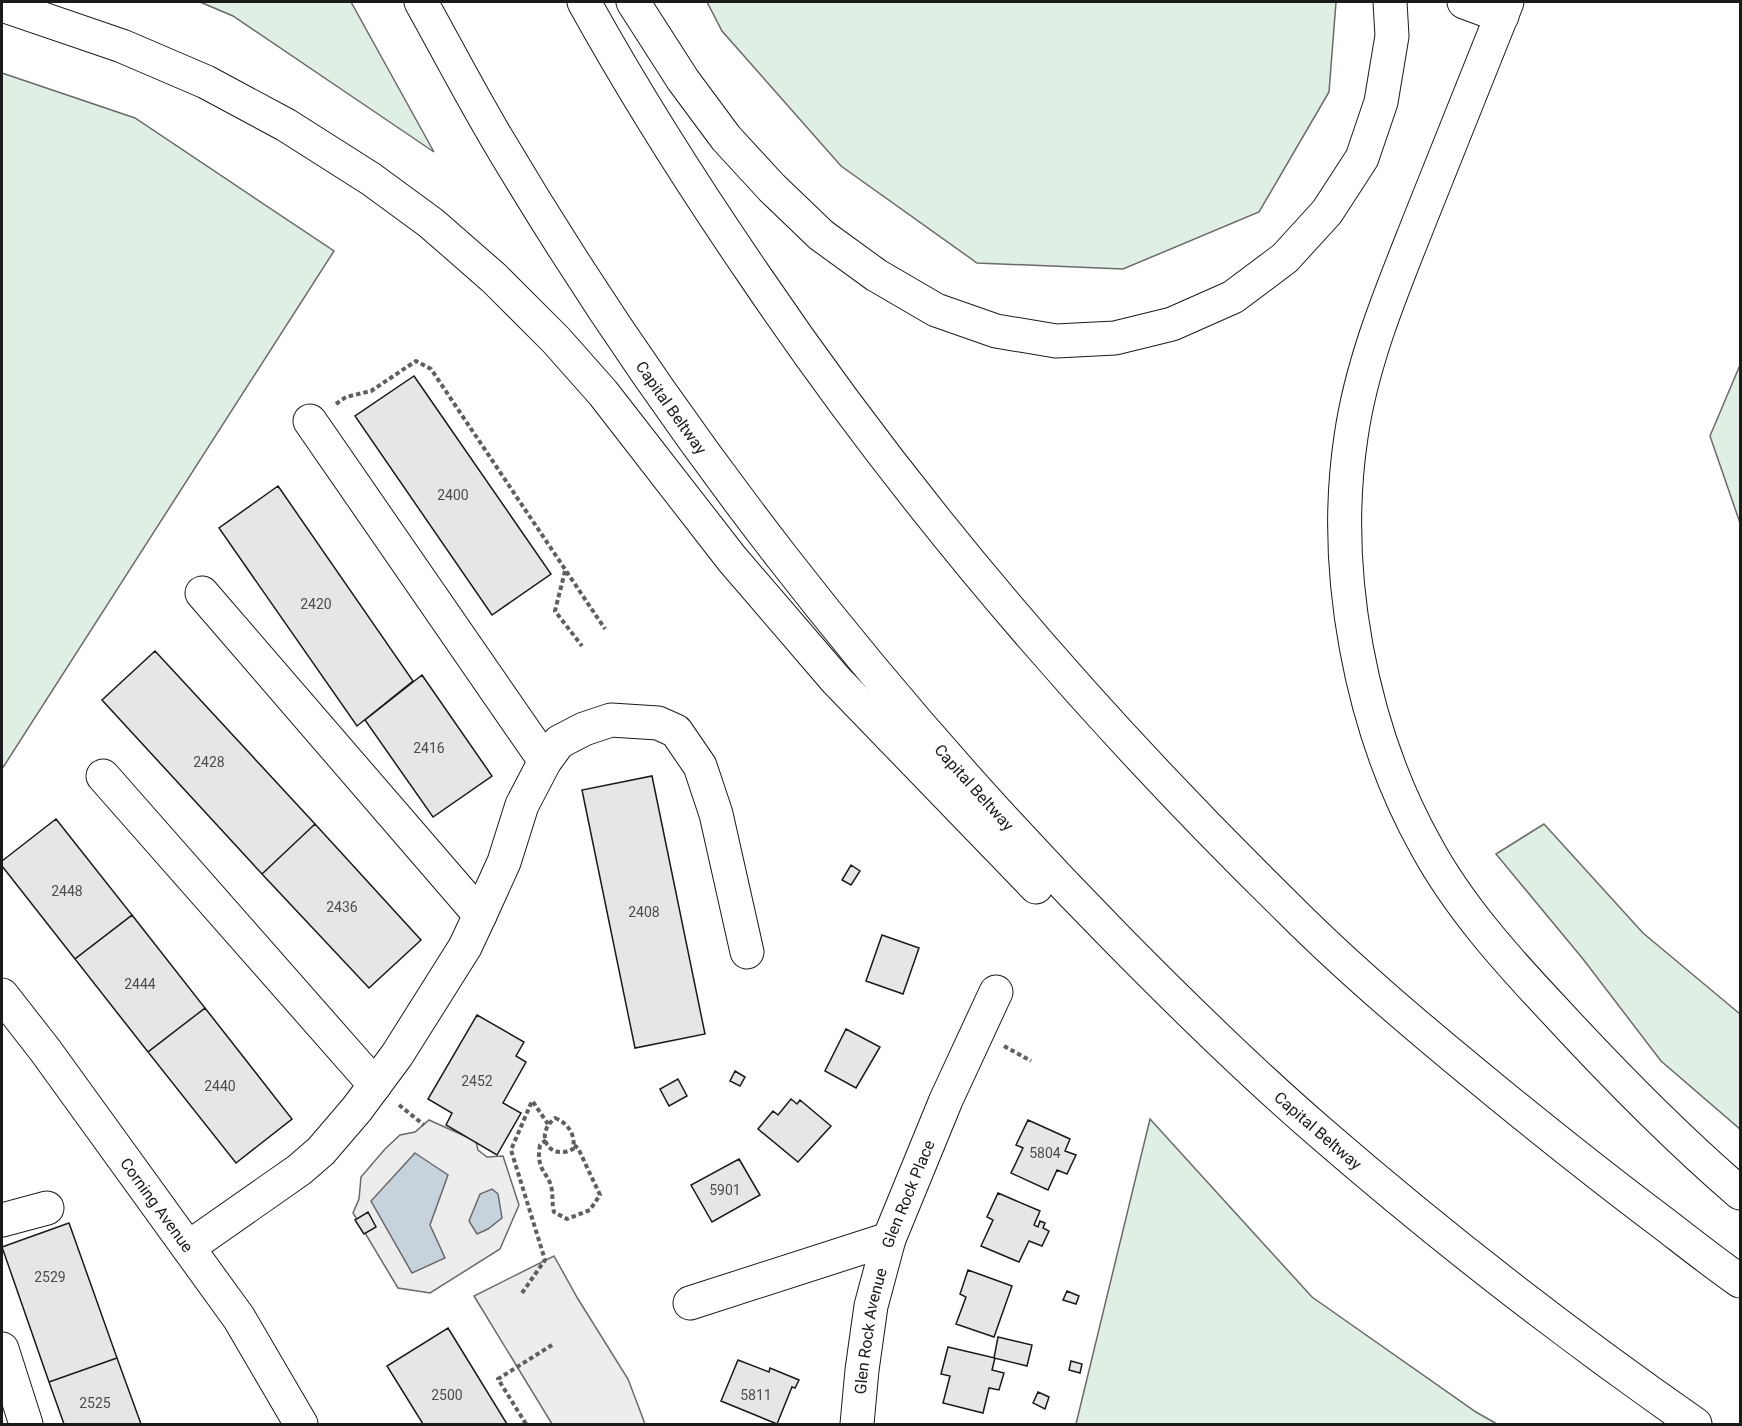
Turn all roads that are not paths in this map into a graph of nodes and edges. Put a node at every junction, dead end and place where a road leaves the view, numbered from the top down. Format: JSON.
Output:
{"nodes":[{"id":1,"x":421,"y":2,"type":"edge"},
{"id":2,"x":584,"y":2,"type":"edge"},
{"id":3,"x":633,"y":2,"type":"edge"},
{"id":4,"x":1390,"y":2,"type":"edge"},
{"id":5,"x":1464,"y":2,"type":"edge"},
{"id":6,"x":2,"y":5,"type":"edge"},
{"id":7,"x":1506,"y":6,"type":"edge"},
{"id":8,"x":310,"y":421,"type":"road end"},
{"id":9,"x":202,"y":593,"type":"dead end"},
{"id":10,"x":545,"y":760,"type":"junction"},
{"id":11,"x":103,"y":776,"type":"dead end"},
{"id":12,"x":480,"y":915,"type":"junction"},
{"id":13,"x":747,"y":952,"type":"dead end"},
{"id":14,"x":996,"y":992,"type":"dead end"},
{"id":15,"x":2,"y":995,"type":"edge"},
{"id":16,"x":375,"y":1085,"type":"junction"},
{"id":17,"x":1317,"y":1130,"type":"junction"},
{"id":18,"x":1740,"y":1193,"type":"edge"},
{"id":19,"x":47,"y":1208,"type":"dead end"},
{"id":20,"x":2,"y":1220,"type":"edge"},
{"id":21,"x":889,"y":1239,"type":"junction"},
{"id":22,"x":189,"y":1247,"type":"junction"},
{"id":23,"x":1740,"y":1281,"type":"edge"},
{"id":24,"x":690,"y":1304,"type":"dead end"},
{"id":25,"x":2,"y":1349,"type":"edge"},
{"id":26,"x":26,"y":1425,"type":"edge"},
{"id":27,"x":301,"y":1425,"type":"edge"},
{"id":28,"x":858,"y":1425,"type":"edge"},
{"id":29,"x":1695,"y":1425,"type":"edge"}],
"edges":[{"from":1,"to":17,"type":"main road","name":"Capital Beltway"},
{"from":2,"to":23,"type":"main road"},
{"from":3,"to":4,"type":"main road"},
{"from":5,"to":7,"type":"main road"},
{"from":6,"to":17,"type":"main road"},
{"from":7,"to":18,"type":"main road"},
{"from":8,"to":10,"type":"main road"},
{"from":9,"to":12,"type":"main road"},
{"from":10,"to":12,"type":"main road"},
{"from":10,"to":13,"type":"main road"},
{"from":11,"to":16,"type":"main road"},
{"from":12,"to":16,"type":"main road"},
{"from":14,"to":21,"type":"main road","name":"Glen Rock Place"},
{"from":15,"to":22,"type":"main road","name":"Corning Avenue"},
{"from":16,"to":22,"type":"main road"},
{"from":17,"to":29,"type":"main road","name":"Capital Beltway"},
{"from":19,"to":20,"type":"main road"},
{"from":21,"to":24,"type":"main road","name":"Glen Rock Place"},
{"from":21,"to":28,"type":"main road","name":"Glen Rock Avenue"},
{"from":22,"to":27,"type":"main road","name":"Corning Avenue"},
{"from":25,"to":26,"type":"main road"}]}
